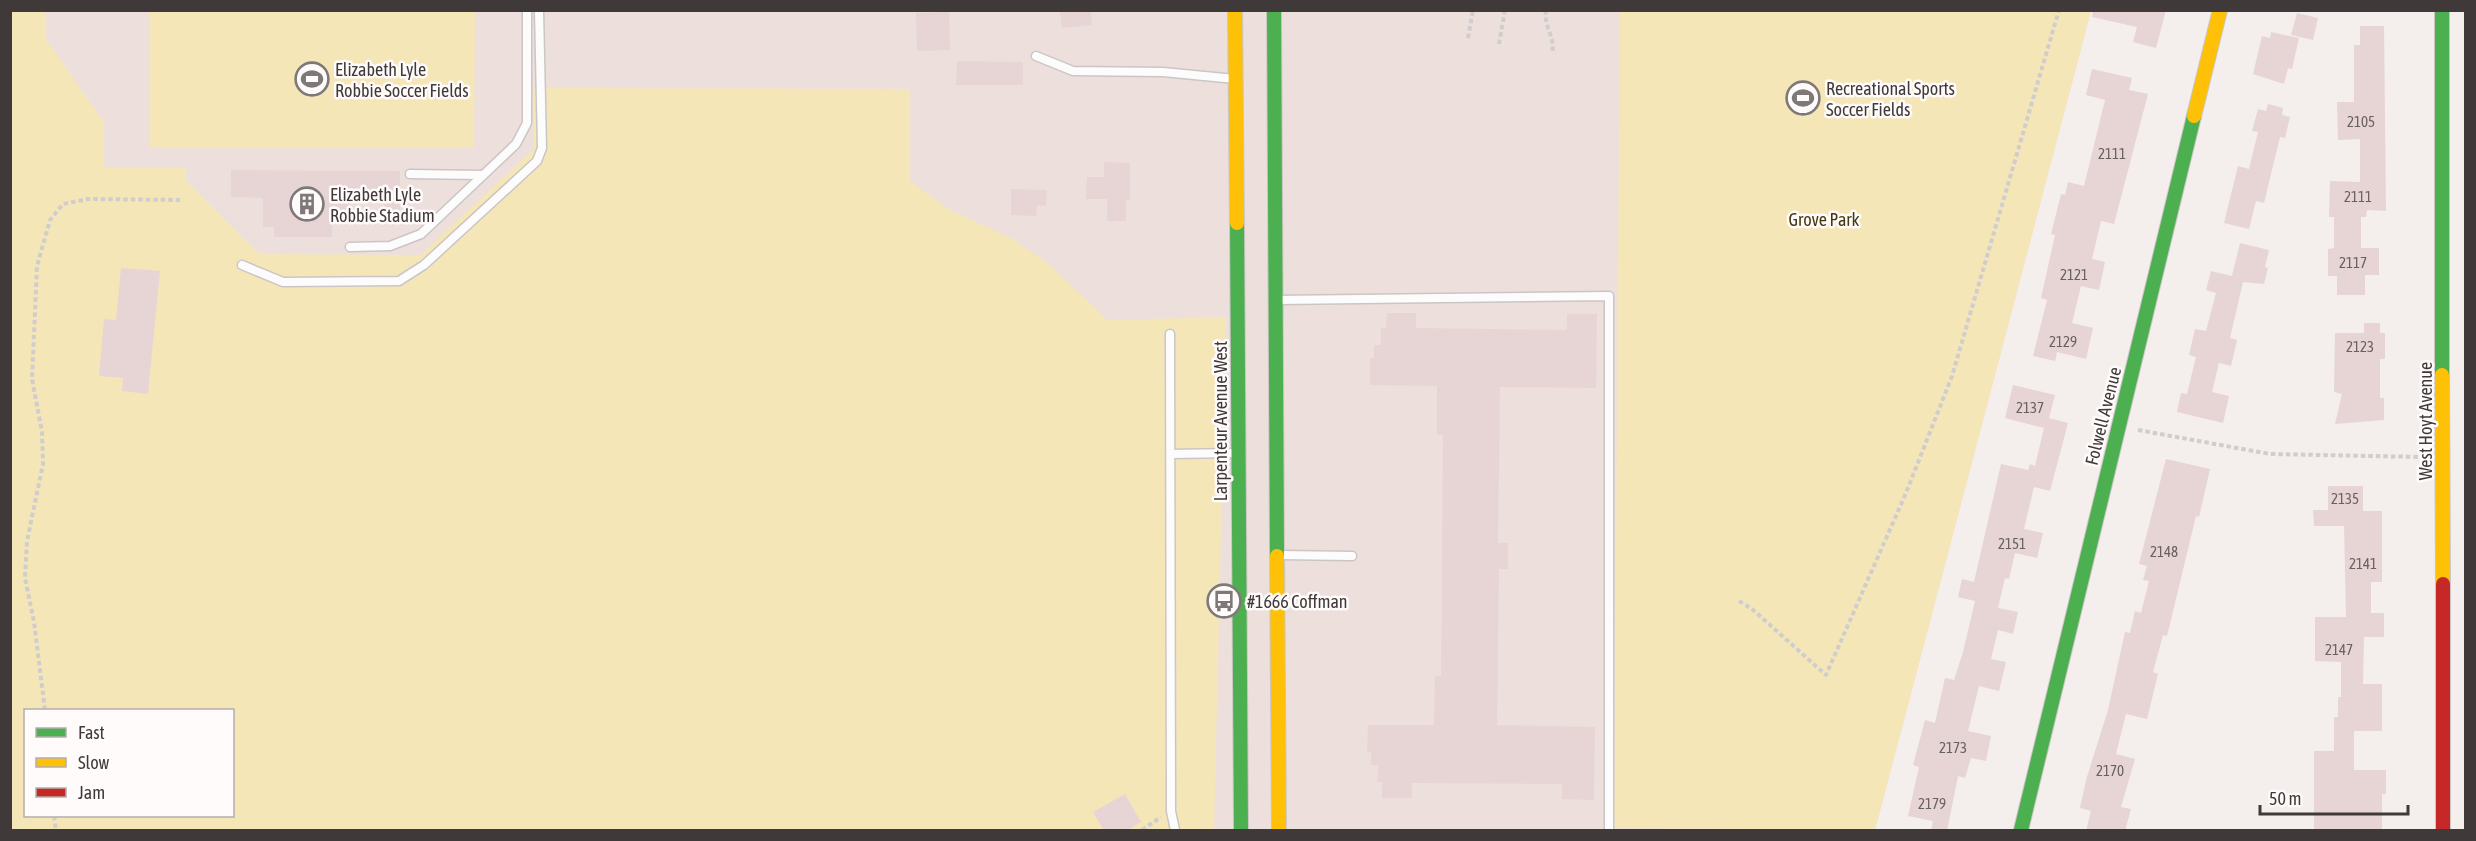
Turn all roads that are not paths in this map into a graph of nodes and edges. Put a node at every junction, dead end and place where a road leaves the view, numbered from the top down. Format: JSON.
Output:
{"nodes":[{"id":1,"x":527,"y":10,"type":"edge"},
{"id":2,"x":539,"y":10,"type":"edge"},
{"id":3,"x":1235,"y":10,"type":"edge"},
{"id":4,"x":1274,"y":10,"type":"edge"},
{"id":5,"x":2220,"y":10,"type":"edge"},
{"id":6,"x":2442,"y":10,"type":"edge"},
{"id":7,"x":1036,"y":56,"type":"dead end"},
{"id":8,"x":1235,"y":79,"type":"junction"},
{"id":9,"x":1265,"y":105,"type":"junction"},
{"id":10,"x":1235,"y":107,"type":"junction"},
{"id":11,"x":410,"y":174,"type":"dead end"},
{"id":12,"x":483,"y":175,"type":"junction"},
{"id":13,"x":350,"y":247,"type":"dead end"},
{"id":14,"x":242,"y":265,"type":"dead end"},
{"id":15,"x":1276,"y":300,"type":"junction"},
{"id":16,"x":1170,"y":334,"type":"dead end"},
{"id":17,"x":1238,"y":453,"type":"junction"},
{"id":18,"x":1171,"y":454,"type":"junction"},
{"id":19,"x":1277,"y":555,"type":"junction"},
{"id":20,"x":1352,"y":556,"type":"dead end"},
{"id":21,"x":1175,"y":831,"type":"edge"},
{"id":22,"x":1242,"y":831,"type":"edge"},
{"id":23,"x":1279,"y":831,"type":"edge"},
{"id":24,"x":1609,"y":831,"type":"edge"},
{"id":25,"x":2021,"y":831,"type":"edge"},
{"id":26,"x":2443,"y":831,"type":"edge"}],
"edges":[{"from":1,"to":12,"type":"lane"},
{"from":2,"to":14,"type":"lane"},
{"from":3,"to":8,"type":"main road","name":"Larpenteur Avenue West"},
{"from":4,"to":9,"type":"main road"},
{"from":5,"to":25,"type":"main road","name":"Folwell Avenue"},
{"from":6,"to":26,"type":"main road","name":"West Hoyt Avenue"},
{"from":7,"to":8,"type":"lane"},
{"from":8,"to":10,"type":"main road","name":"Larpenteur Avenue West"},
{"from":9,"to":10,"type":"main road"},
{"from":9,"to":15,"type":"main road"},
{"from":10,"to":17,"type":"main road","name":"Larpenteur Avenue West"},
{"from":11,"to":12,"type":"lane"},
{"from":12,"to":13,"type":"lane"},
{"from":15,"to":19,"type":"main road"},
{"from":15,"to":24,"type":"lane"},
{"from":16,"to":18,"type":"lane"},
{"from":17,"to":18,"type":"lane"},
{"from":17,"to":22,"type":"main road","name":"Larpenteur Avenue West"},
{"from":18,"to":21,"type":"lane"},
{"from":19,"to":20,"type":"lane"},
{"from":19,"to":23,"type":"main road"}]}
